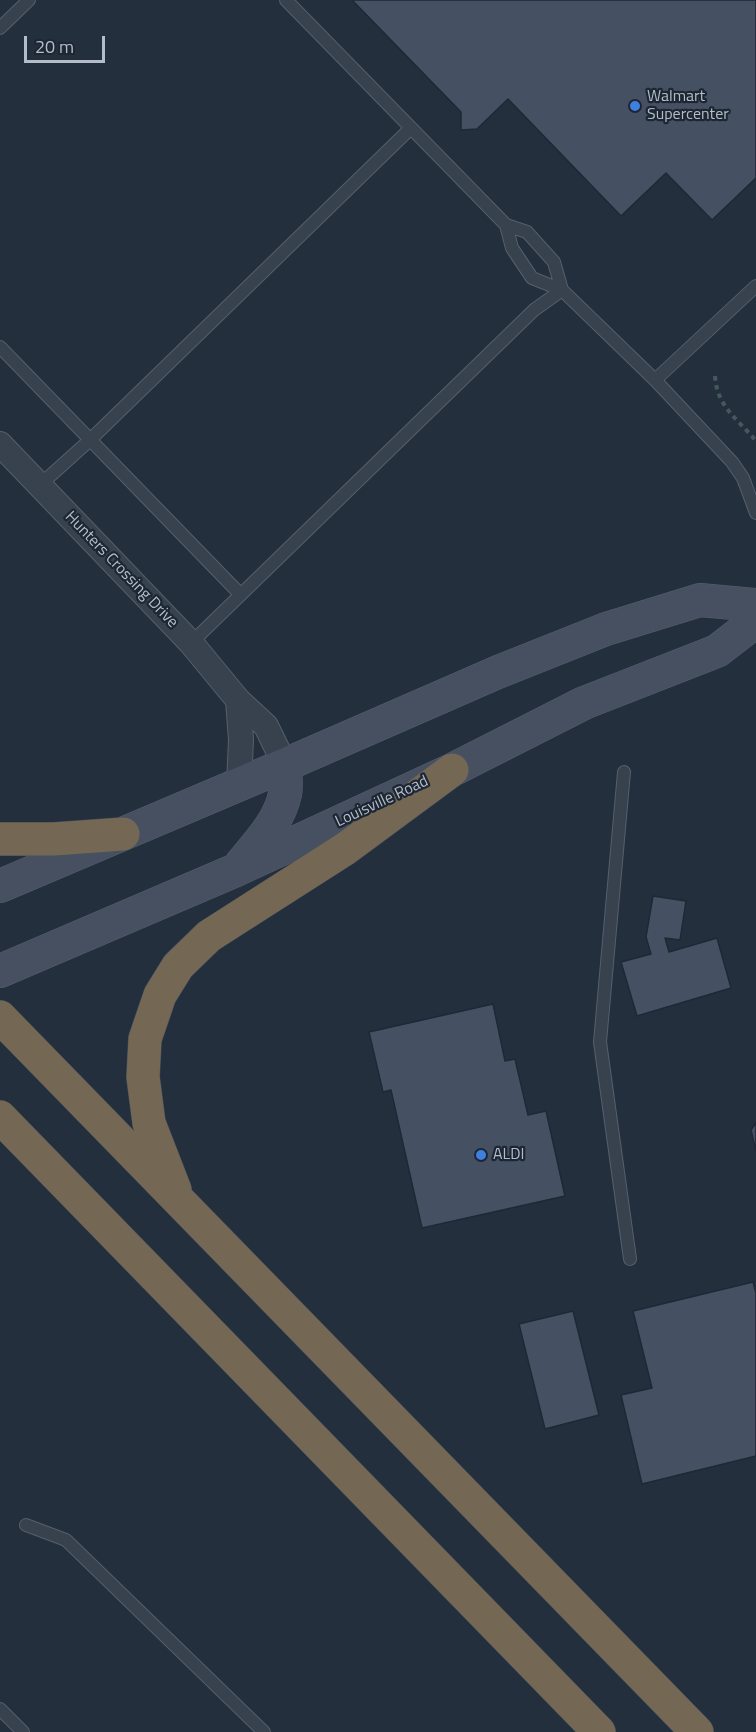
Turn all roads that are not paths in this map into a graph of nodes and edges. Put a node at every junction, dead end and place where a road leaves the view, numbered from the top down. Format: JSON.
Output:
{"nodes":[{"id":1,"x":29,"y":0,"type":"edge"},
{"id":2,"x":286,"y":0,"type":"edge"},
{"id":3,"x":0,"y":28,"type":"edge"},
{"id":4,"x":411,"y":128,"type":"junction"},
{"id":5,"x":506,"y":225,"type":"junction"},
{"id":6,"x":756,"y":286,"type":"edge"},
{"id":7,"x":562,"y":290,"type":"junction"},
{"id":8,"x":0,"y":347,"type":"edge"},
{"id":9,"x":655,"y":380,"type":"junction"},
{"id":10,"x":90,"y":440,"type":"junction"},
{"id":11,"x":0,"y":444,"type":"edge"},
{"id":12,"x":40,"y":485,"type":"junction"},
{"id":13,"x":756,"y":513,"type":"edge"},
{"id":14,"x":240,"y":594,"type":"junction"},
{"id":15,"x":756,"y":605,"type":"edge"},
{"id":16,"x":756,"y":621,"type":"edge"},
{"id":17,"x":191,"y":643,"type":"junction"},
{"id":18,"x":238,"y":700,"type":"junction"},
{"id":19,"x":285,"y":765,"type":"junction"},
{"id":20,"x":452,"y":770,"type":"junction"},
{"id":21,"x":624,"y":772,"type":"dead end"},
{"id":22,"x":239,"y":784,"type":"junction"},
{"id":23,"x":123,"y":834,"type":"junction"},
{"id":24,"x":0,"y":838,"type":"edge"},
{"id":25,"x":236,"y":870,"type":"junction"},
{"id":26,"x":0,"y":886,"type":"edge"},
{"id":27,"x":0,"y":971,"type":"edge"},
{"id":28,"x":0,"y":1017,"type":"edge"},
{"id":29,"x":0,"y":1116,"type":"edge"},
{"id":30,"x":0,"y":1138,"type":"edge"},
{"id":31,"x":31,"y":1149,"type":"junction"},
{"id":32,"x":180,"y":1203,"type":"junction"},
{"id":33,"x":630,"y":1259,"type":"dead end"},
{"id":34,"x":26,"y":1525,"type":"dead end"},
{"id":35,"x":0,"y":1709,"type":"edge"},
{"id":36,"x":23,"y":1732,"type":"edge"},
{"id":37,"x":264,"y":1732,"type":"edge"},
{"id":38,"x":599,"y":1732,"type":"edge"},
{"id":39,"x":697,"y":1732,"type":"edge"}],
"edges":[{"from":1,"to":3,"type":"lane"},
{"from":2,"to":4,"type":"lane"},
{"from":4,"to":5,"type":"lane"},
{"from":4,"to":10,"type":"lane"},
{"from":5,"to":7,"type":"lane"},
{"from":5,"to":7,"type":"lane"},
{"from":6,"to":9,"type":"lane"},
{"from":7,"to":9,"type":"lane"},
{"from":7,"to":14,"type":"lane"},
{"from":8,"to":10,"type":"lane"},
{"from":9,"to":13,"type":"lane"},
{"from":10,"to":12,"type":"lane"},
{"from":10,"to":14,"type":"lane"},
{"from":11,"to":12,"type":"street","name":"Hunters Crossing Drive"},
{"from":12,"to":17,"type":"street","name":"Hunters Crossing Drive"},
{"from":14,"to":17,"type":"lane"},
{"from":15,"to":19,"type":"main road"},
{"from":16,"to":20,"type":"main road","name":"Louisville Road"},
{"from":17,"to":18,"type":"street","name":"Hunters Crossing Drive"},
{"from":18,"to":19,"type":"street","name":"Hunters Crossing Drive"},
{"from":18,"to":22,"type":"street"},
{"from":19,"to":22,"type":"main road"},
{"from":19,"to":25,"type":"main road"},
{"from":20,"to":25,"type":"main road","name":"Louisville Road"},
{"from":20,"to":32,"type":"highway"},
{"from":21,"to":33,"type":"lane"},
{"from":22,"to":23,"type":"main road"},
{"from":23,"to":24,"type":"highway"},
{"from":23,"to":26,"type":"main road"},
{"from":25,"to":27,"type":"main road","name":"Louisville Road"},
{"from":28,"to":32,"type":"highway"},
{"from":29,"to":31,"type":"highway"},
{"from":30,"to":31,"type":"highway"},
{"from":31,"to":38,"type":"highway"},
{"from":32,"to":39,"type":"highway"},
{"from":34,"to":37,"type":"lane"},
{"from":35,"to":36,"type":"lane"}]}
